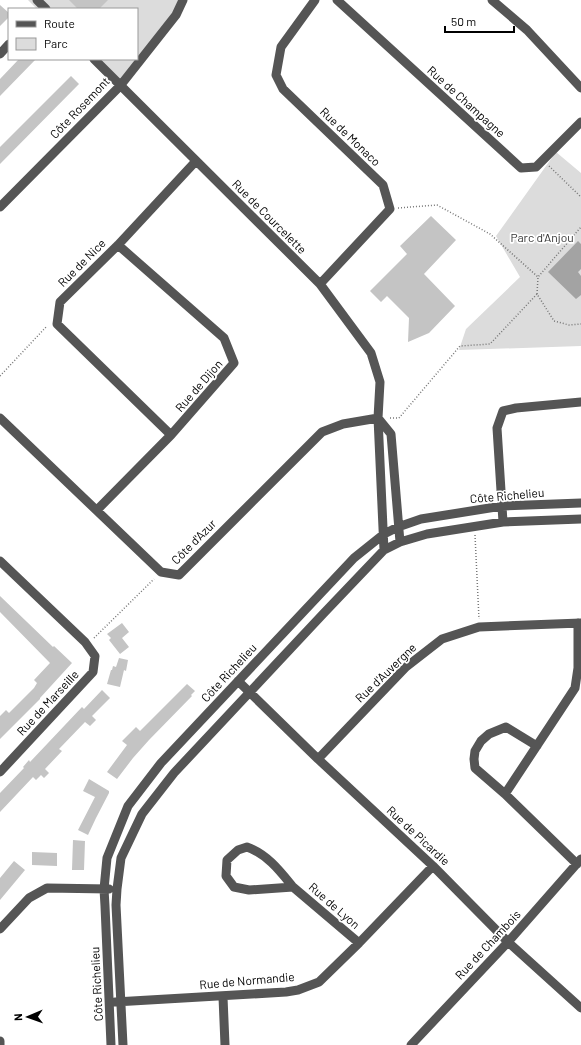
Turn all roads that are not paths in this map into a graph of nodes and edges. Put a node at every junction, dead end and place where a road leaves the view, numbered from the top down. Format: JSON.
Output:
{"nodes":[{"id":1,"x":37,"y":0,"type":"edge"},
{"id":2,"x":183,"y":0,"type":"edge"},
{"id":3,"x":315,"y":0,"type":"edge"},
{"id":4,"x":337,"y":0,"type":"edge"},
{"id":5,"x":492,"y":0,"type":"edge"},
{"id":6,"x":44,"y":8,"type":"edge"},
{"id":7,"x":8,"y":45,"type":"edge"},
{"id":8,"x":0,"y":54,"type":"edge"},
{"id":9,"x":95,"y":60,"type":"edge"},
{"id":10,"x":120,"y":86,"type":"junction"},
{"id":11,"x":581,"y":88,"type":"edge"},
{"id":12,"x":581,"y":122,"type":"edge"},
{"id":13,"x":196,"y":161,"type":"junction"},
{"id":14,"x":0,"y":207,"type":"edge"},
{"id":15,"x":118,"y":245,"type":"junction"},
{"id":16,"x":320,"y":284,"type":"junction"},
{"id":17,"x":581,"y":402,"type":"edge"},
{"id":18,"x":0,"y":418,"type":"edge"},
{"id":19,"x":378,"y":418,"type":"junction"},
{"id":20,"x":171,"y":435,"type":"junction"},
{"id":21,"x":581,"y":503,"type":"edge"},
{"id":22,"x":502,"y":506,"type":"junction"},
{"id":23,"x":97,"y":510,"type":"junction"},
{"id":24,"x":581,"y":519,"type":"edge"},
{"id":25,"x":503,"y":522,"type":"junction"},
{"id":26,"x":398,"y":527,"type":"junction"},
{"id":27,"x":384,"y":534,"type":"junction"},
{"id":28,"x":400,"y":542,"type":"junction"},
{"id":29,"x":384,"y":550,"type":"junction"},
{"id":30,"x":0,"y":561,"type":"edge"},
{"id":31,"x":580,"y":623,"type":"edge"},
{"id":32,"x":238,"y":681,"type":"junction"},
{"id":33,"x":250,"y":692,"type":"junction"},
{"id":34,"x":537,"y":746,"type":"junction"},
{"id":35,"x":318,"y":759,"type":"junction"},
{"id":36,"x":0,"y":772,"type":"edge"},
{"id":37,"x":505,"y":794,"type":"junction"},
{"id":38,"x":579,"y":861,"type":"edge"},
{"id":39,"x":433,"y":866,"type":"junction"},
{"id":40,"x":293,"y":887,"type":"junction"},
{"id":41,"x":104,"y":889,"type":"junction"},
{"id":42,"x":117,"y":889,"type":"junction"},
{"id":43,"x":0,"y":929,"type":"edge"},
{"id":44,"x":508,"y":942,"type":"junction"},
{"id":45,"x":359,"y":943,"type":"junction"},
{"id":46,"x":223,"y":996,"type":"junction"},
{"id":47,"x":110,"y":1002,"type":"junction"},
{"id":48,"x":121,"y":1002,"type":"junction"},
{"id":49,"x":581,"y":1008,"type":"edge"},
{"id":50,"x":0,"y":1041,"type":"edge"},
{"id":51,"x":0,"y":1045,"type":"edge"},
{"id":52,"x":111,"y":1045,"type":"edge"},
{"id":53,"x":123,"y":1045,"type":"edge"},
{"id":54,"x":225,"y":1045,"type":"edge"},
{"id":55,"x":411,"y":1045,"type":"edge"}],
"edges":[{"from":1,"to":6,"type":"street"},
{"from":2,"to":10,"type":"street","name":"Côte Rosemont"},
{"from":3,"to":16,"type":"street","name":"Rue de Monaco"},
{"from":4,"to":12,"type":"street","name":"Rue de Champagne"},
{"from":5,"to":11,"type":"street"},
{"from":7,"to":8,"type":"street"},
{"from":9,"to":10,"type":"street","name":"Rue de Courcelette"},
{"from":10,"to":13,"type":"street","name":"Rue de Courcelette"},
{"from":10,"to":14,"type":"street","name":"Côte Rosemont"},
{"from":13,"to":15,"type":"street","name":"Rue de Nice"},
{"from":13,"to":16,"type":"street","name":"Rue de Courcelette"},
{"from":15,"to":20,"type":"street","name":"Rue de Nice"},
{"from":15,"to":20,"type":"street","name":"Rue de Dijon"},
{"from":16,"to":19,"type":"street","name":"Rue de Courcelette"},
{"from":17,"to":22,"type":"street"},
{"from":18,"to":23,"type":"street","name":"Côte d'Azur"},
{"from":19,"to":23,"type":"street","name":"Côte d'Azur"},
{"from":19,"to":26,"type":"street"},
{"from":19,"to":27,"type":"street","name":"Rue de Courcelette"},
{"from":20,"to":23,"type":"street","name":"Rue de Dijon"},
{"from":21,"to":22,"type":"street","name":"Côte Richelieu"},
{"from":22,"to":25,"type":"street"},
{"from":22,"to":26,"type":"street","name":"Côte Richelieu"},
{"from":24,"to":25,"type":"street","name":"Côte Richelieu"},
{"from":25,"to":28,"type":"street","name":"Côte Richelieu"},
{"from":26,"to":27,"type":"street","name":"Côte Richelieu"},
{"from":26,"to":28,"type":"street"},
{"from":27,"to":29,"type":"street","name":"Rue de Courcelette"},
{"from":27,"to":32,"type":"street","name":"Côte Richelieu"},
{"from":28,"to":29,"type":"street","name":"Côte Richelieu"},
{"from":29,"to":33,"type":"street","name":"Côte Richelieu"},
{"from":30,"to":36,"type":"street","name":"Rue de Marseille"},
{"from":31,"to":34,"type":"street"},
{"from":31,"to":35,"type":"street","name":"Rue d'Auvergne"},
{"from":32,"to":33,"type":"street","name":"Rue de Picardie"},
{"from":32,"to":41,"type":"street","name":"Côte Richelieu"},
{"from":33,"to":35,"type":"street","name":"Rue de Picardie"},
{"from":33,"to":42,"type":"street","name":"Côte Richelieu"},
{"from":34,"to":37,"type":"street"},
{"from":34,"to":37,"type":"street"},
{"from":35,"to":39,"type":"street","name":"Rue de Picardie"},
{"from":37,"to":38,"type":"street"},
{"from":38,"to":44,"type":"street","name":"Rue de Chambois"},
{"from":39,"to":44,"type":"street","name":"Rue de Picardie"},
{"from":39,"to":45,"type":"street","name":"Rue de Normandie"},
{"from":40,"to":40,"type":"street","name":"Rue de Lyon"},
{"from":40,"to":45,"type":"street","name":"Rue de Lyon"},
{"from":41,"to":42,"type":"street"},
{"from":41,"to":43,"type":"street"},
{"from":41,"to":47,"type":"street","name":"Côte Richelieu"},
{"from":42,"to":48,"type":"street","name":"Côte Richelieu"},
{"from":44,"to":49,"type":"street","name":"Rue de Picardie"},
{"from":44,"to":55,"type":"street","name":"Rue de Chambois"},
{"from":45,"to":46,"type":"street","name":"Rue de Normandie"},
{"from":46,"to":48,"type":"street","name":"Rue de Normandie"},
{"from":46,"to":54,"type":"street"},
{"from":47,"to":48,"type":"street","name":"Rue de Normandie"},
{"from":47,"to":52,"type":"street","name":"Côte Richelieu"},
{"from":48,"to":53,"type":"street","name":"Côte Richelieu"},
{"from":50,"to":51,"type":"street"}]}
